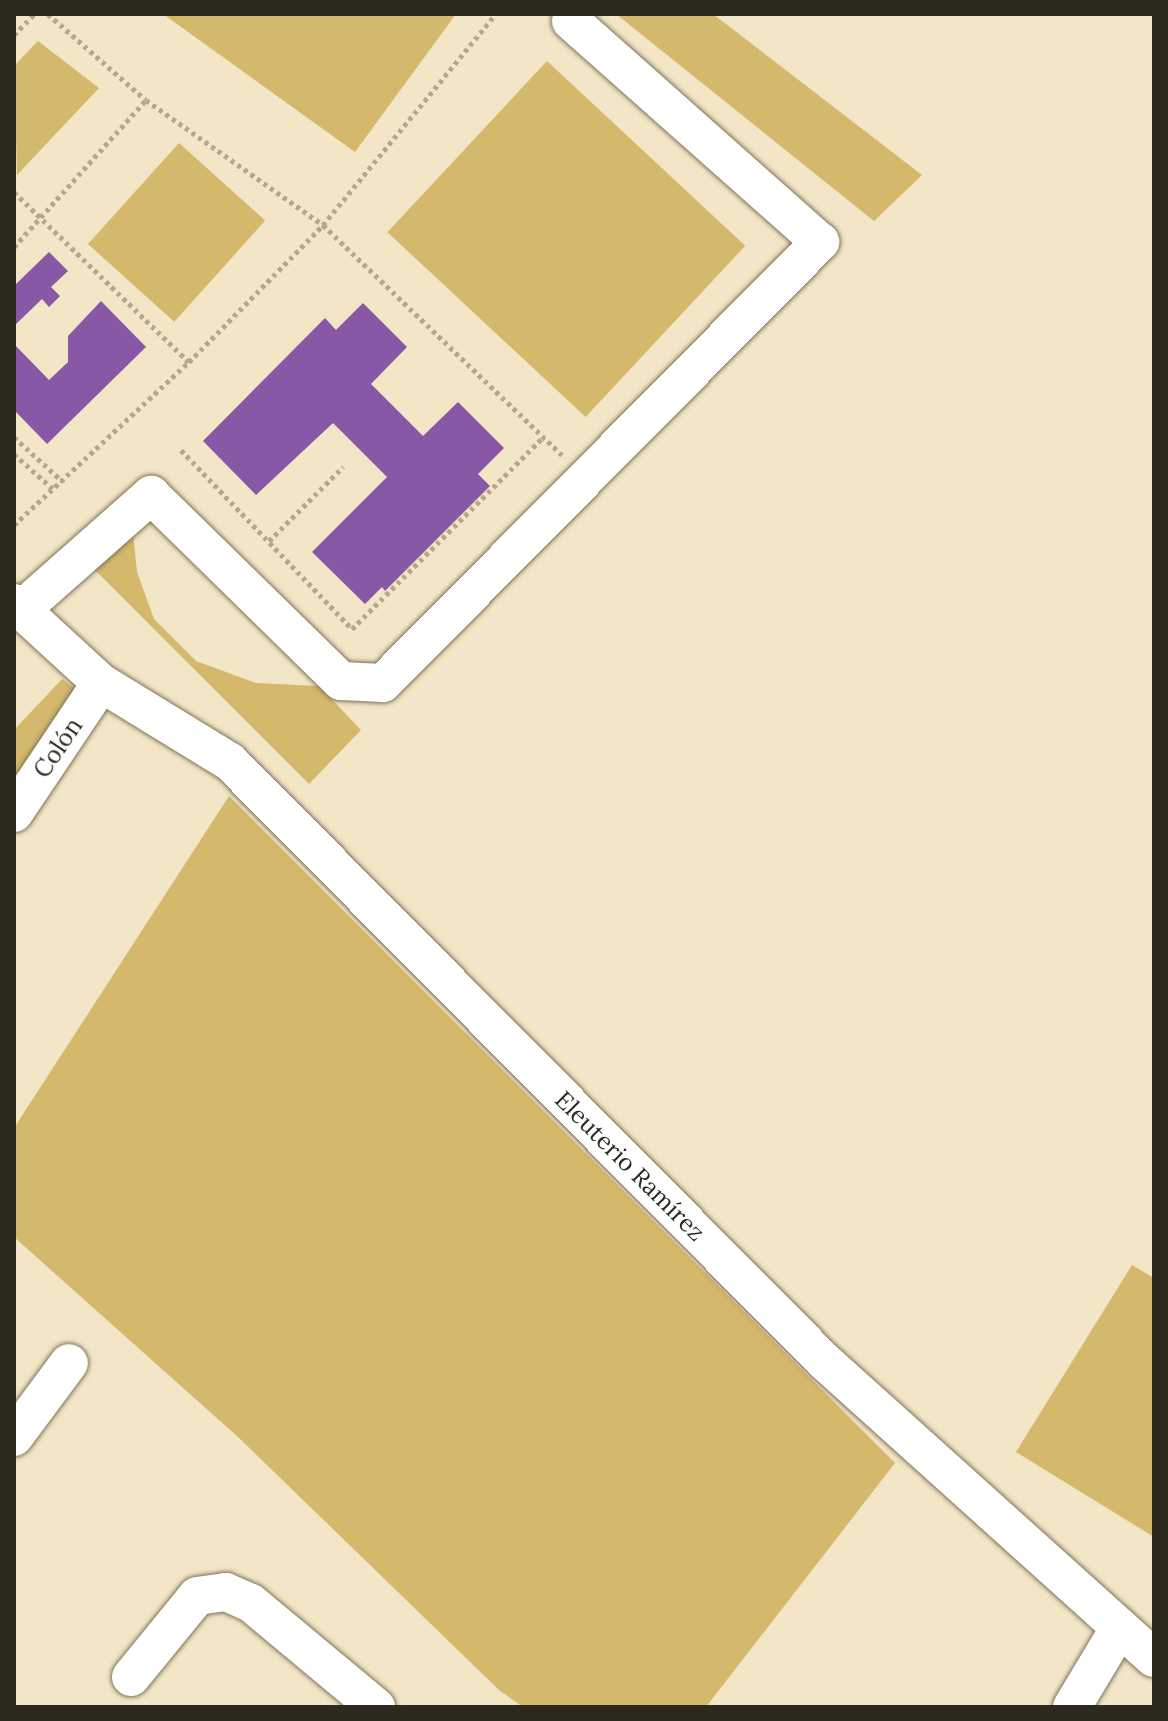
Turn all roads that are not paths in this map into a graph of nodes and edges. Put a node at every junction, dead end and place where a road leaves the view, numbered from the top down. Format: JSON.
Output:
{"nodes":[{"id":1,"x":571,"y":21,"type":"dead end"},
{"id":2,"x":18,"y":607,"type":"edge"},
{"id":3,"x":101,"y":683,"type":"junction"},
{"id":4,"x":14,"y":813,"type":"edge"},
{"id":5,"x":69,"y":1363,"type":"dead end"},
{"id":6,"x":14,"y":1437,"type":"edge"},
{"id":7,"x":1120,"y":1627,"type":"junction"},
{"id":8,"x":1154,"y":1658,"type":"edge"},
{"id":9,"x":131,"y":1677,"type":"dead end"},
{"id":10,"x":376,"y":1707,"type":"edge"},
{"id":11,"x":1072,"y":1707,"type":"edge"}],
"edges":[{"from":1,"to":2,"type":"street"},
{"from":2,"to":3,"type":"street","name":"Eleuterio Ramírez"},
{"from":3,"to":4,"type":"street","name":"Colón"},
{"from":3,"to":7,"type":"street","name":"Eleuterio Ramírez"},
{"from":5,"to":6,"type":"street"},
{"from":7,"to":8,"type":"street","name":"Eleuterio Ramírez"},
{"from":7,"to":11,"type":"street"},
{"from":9,"to":10,"type":"street"}]}
